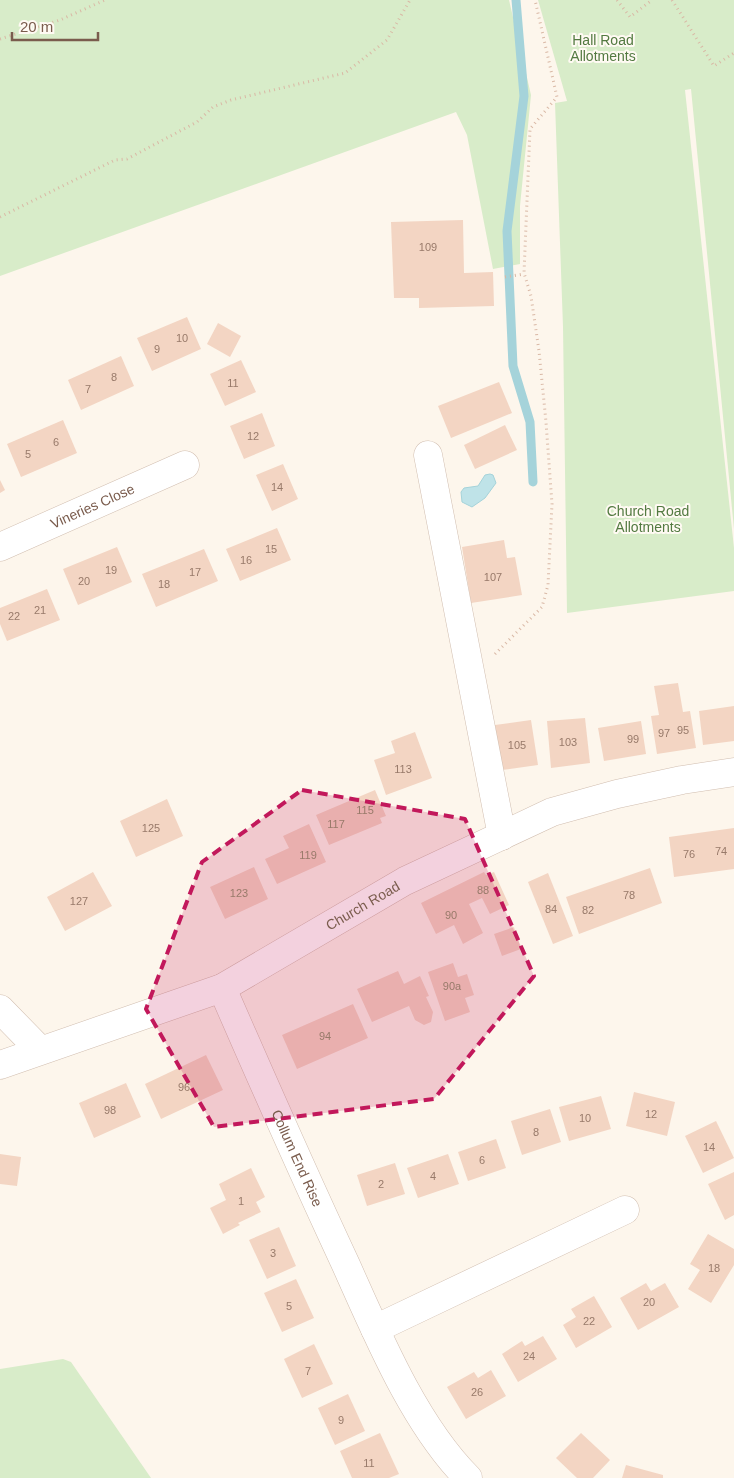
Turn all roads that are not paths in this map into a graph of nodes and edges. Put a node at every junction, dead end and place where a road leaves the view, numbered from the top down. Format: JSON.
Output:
{"nodes":[{"id":1,"x":428,"y":455,"type":"dead end"},
{"id":2,"x":185,"y":466,"type":"dead end"},
{"id":3,"x":0,"y":547,"type":"edge"},
{"id":4,"x":734,"y":772,"type":"edge"},
{"id":5,"x":502,"y":836,"type":"junction"},
{"id":6,"x":222,"y":988,"type":"junction"},
{"id":7,"x":0,"y":1008,"type":"edge"},
{"id":8,"x":40,"y":1050,"type":"junction"},
{"id":9,"x":0,"y":1065,"type":"edge"},
{"id":10,"x":625,"y":1210,"type":"dead end"},
{"id":11,"x":375,"y":1328,"type":"junction"},
{"id":12,"x":468,"y":1478,"type":"edge"}],
"edges":[{"from":1,"to":5,"type":"street"},
{"from":2,"to":3,"type":"street","name":"Vineries Close"},
{"from":4,"to":5,"type":"street","name":"Church Road"},
{"from":5,"to":6,"type":"street","name":"Church Road"},
{"from":6,"to":8,"type":"street","name":"Church Road"},
{"from":6,"to":11,"type":"street","name":"Collum End Rise"},
{"from":7,"to":8,"type":"street"},
{"from":8,"to":9,"type":"street","name":"Church Road"},
{"from":10,"to":11,"type":"street"},
{"from":11,"to":12,"type":"street","name":"Collum End Rise"}]}
